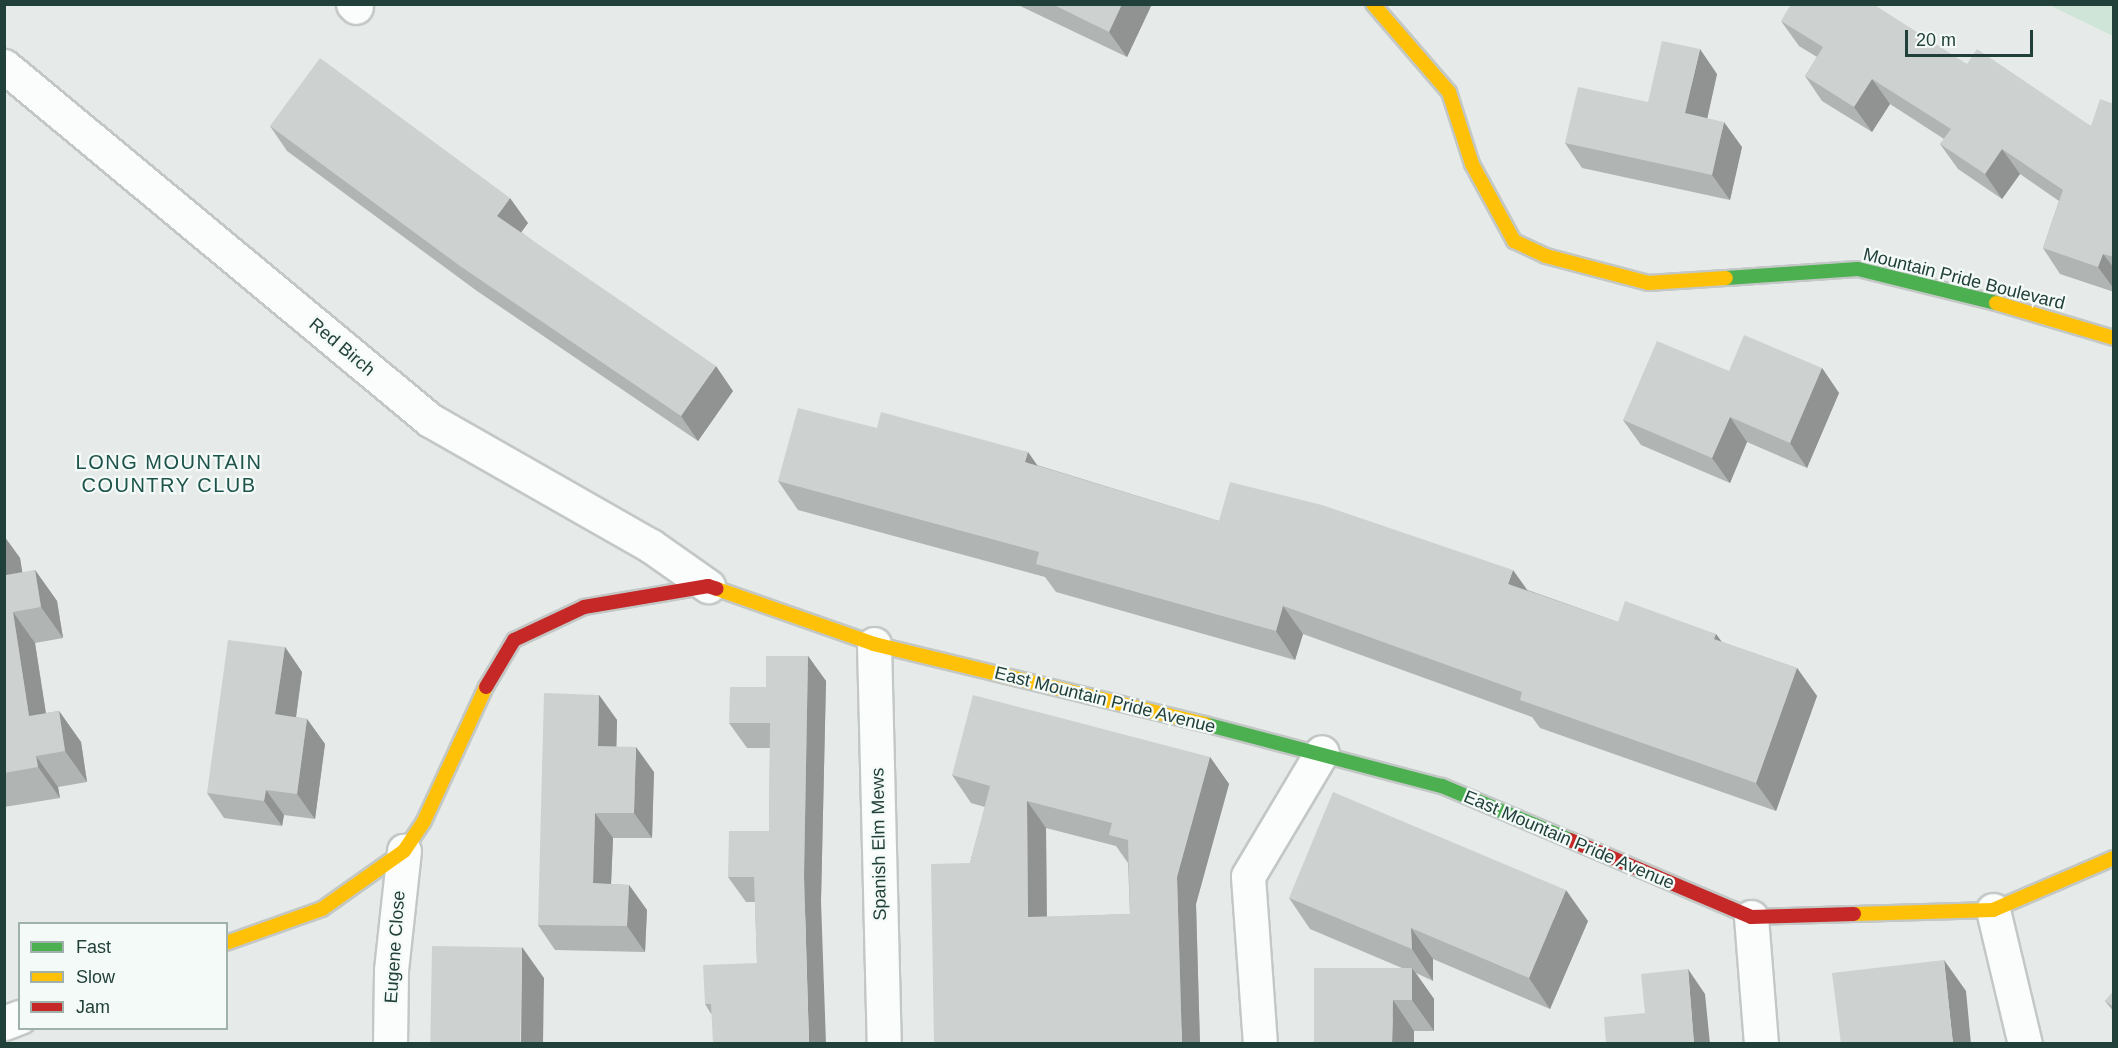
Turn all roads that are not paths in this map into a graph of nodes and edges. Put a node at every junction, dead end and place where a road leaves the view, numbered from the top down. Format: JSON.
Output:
{"nodes":[{"id":1,"x":1373,"y":4,"type":"edge"},
{"id":2,"x":4,"y":66,"type":"edge"},
{"id":3,"x":2114,"y":338,"type":"edge"},
{"id":4,"x":708,"y":586,"type":"junction"},
{"id":5,"x":874,"y":644,"type":"junction"},
{"id":6,"x":1322,"y":752,"type":"junction"},
{"id":7,"x":404,"y":852,"type":"junction"},
{"id":8,"x":2114,"y":858,"type":"edge"},
{"id":9,"x":1993,"y":910,"type":"junction"},
{"id":10,"x":1751,"y":917,"type":"junction"},
{"id":11,"x":228,"y":942,"type":"edge"},
{"id":12,"x":390,"y":1044,"type":"edge"},
{"id":13,"x":884,"y":1044,"type":"edge"},
{"id":14,"x":1260,"y":1044,"type":"edge"},
{"id":15,"x":1761,"y":1044,"type":"edge"},
{"id":16,"x":2025,"y":1044,"type":"edge"}],
"edges":[{"from":1,"to":3,"type":"street","name":"Mountain Pride Boulevard"},
{"from":2,"to":4,"type":"street","name":"Red Birch"},
{"from":4,"to":5,"type":"street","name":"East Mountain Pride Avenue"},
{"from":4,"to":7,"type":"street","name":"East Mountain Pride Avenue"},
{"from":5,"to":6,"type":"street","name":"East Mountain Pride Avenue"},
{"from":5,"to":13,"type":"street","name":"Spanish Elm Mews"},
{"from":6,"to":10,"type":"street","name":"East Mountain Pride Avenue"},
{"from":6,"to":14,"type":"street"},
{"from":7,"to":11,"type":"street","name":"East Mountain Pride Avenue"},
{"from":7,"to":12,"type":"street","name":"Eugene Close"},
{"from":8,"to":9,"type":"street","name":"East Mountain Pride Avenue"},
{"from":9,"to":10,"type":"street","name":"East Mountain Pride Avenue"},
{"from":9,"to":16,"type":"street"},
{"from":10,"to":15,"type":"street"}]}
